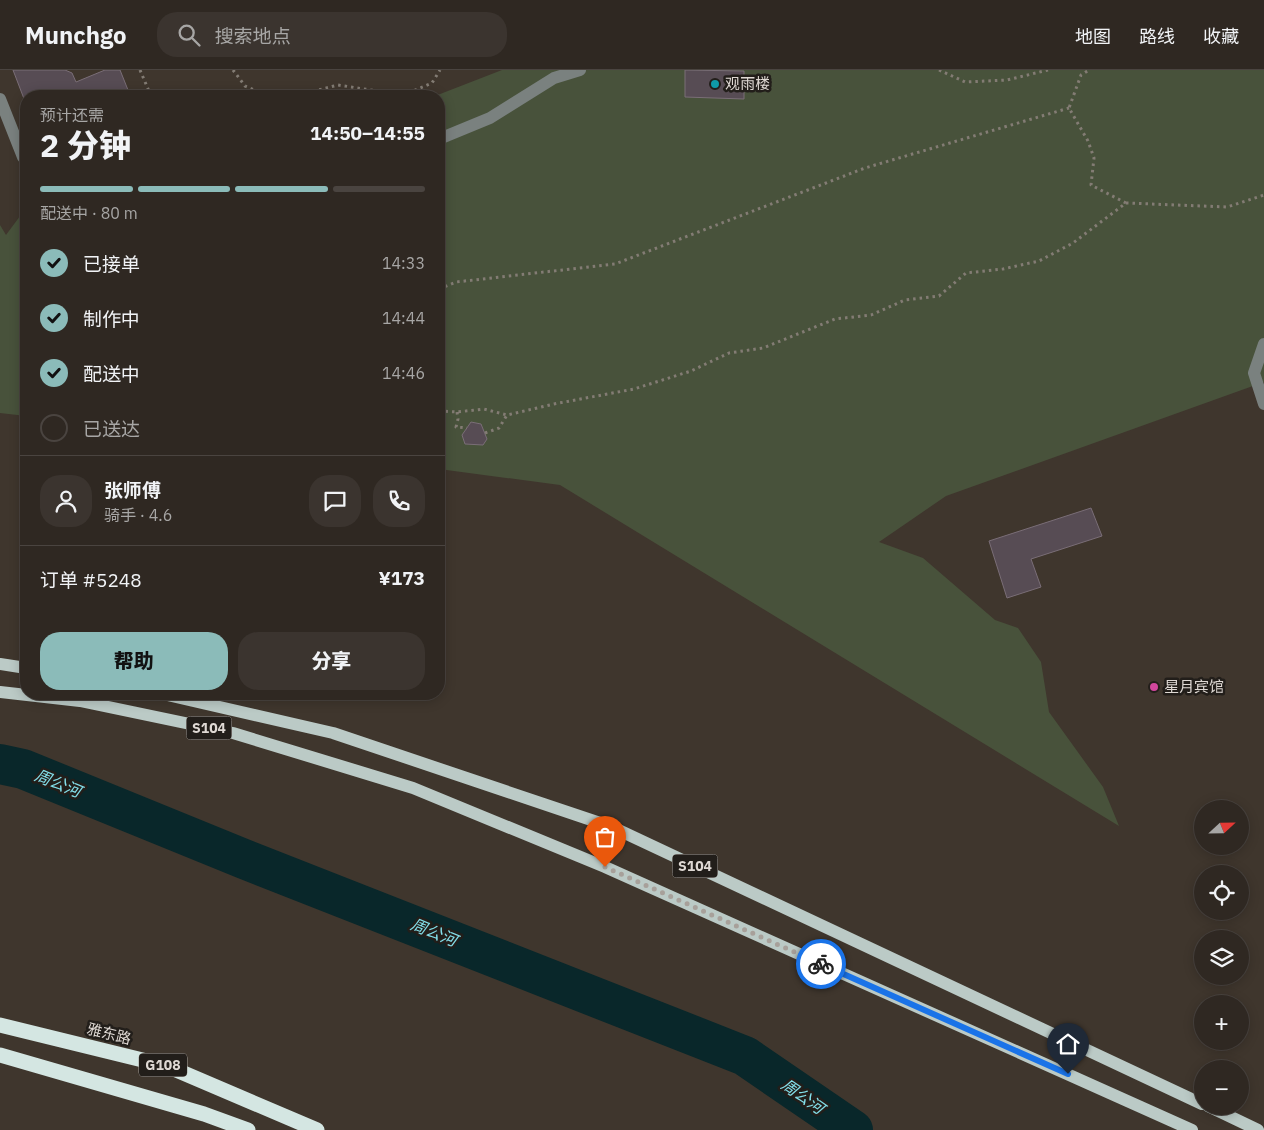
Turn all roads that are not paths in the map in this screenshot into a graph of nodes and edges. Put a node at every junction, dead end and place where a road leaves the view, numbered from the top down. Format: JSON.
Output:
{"nodes":[{"id":1,"x":580,"y":70,"type":"edge"},
{"id":2,"x":0,"y":99,"type":"edge"},
{"id":3,"x":445,"y":137,"type":"edge"},
{"id":4,"x":20,"y":149,"type":"edge"},
{"id":5,"x":1264,"y":344,"type":"edge"},
{"id":6,"x":1264,"y":404,"type":"edge"},
{"id":7,"x":0,"y":664,"type":"edge"},
{"id":8,"x":20,"y":667,"type":"edge"},
{"id":9,"x":0,"y":692,"type":"edge"},
{"id":10,"x":20,"y":694,"type":"edge"},
{"id":11,"x":71,"y":700,"type":"edge"},
{"id":12,"x":189,"y":700,"type":"edge"},
{"id":13,"x":0,"y":1025,"type":"edge"},
{"id":14,"x":0,"y":1055,"type":"edge"},
{"id":15,"x":1194,"y":1100,"type":"edge"},
{"id":16,"x":1227,"y":1115,"type":"edge"},
{"id":17,"x":248,"y":1130,"type":"edge"},
{"id":18,"x":317,"y":1130,"type":"edge"},
{"id":19,"x":1192,"y":1130,"type":"edge"},
{"id":20,"x":1258,"y":1130,"type":"edge"}],
"edges":[{"from":1,"to":3,"type":"street"},
{"from":2,"to":4,"type":"street"},
{"from":5,"to":6,"type":"street"},
{"from":7,"to":8,"type":"main road"},
{"from":9,"to":10,"type":"main road","number":"S104"},
{"from":11,"to":19,"type":"main road","number":"S104"},
{"from":12,"to":15,"type":"main road","number":"S104"},
{"from":13,"to":18,"type":"highway","name":"雅东路","number":"G108"},
{"from":14,"to":17,"type":"highway","number":"G108"},
{"from":16,"to":20,"type":"main road"}]}
